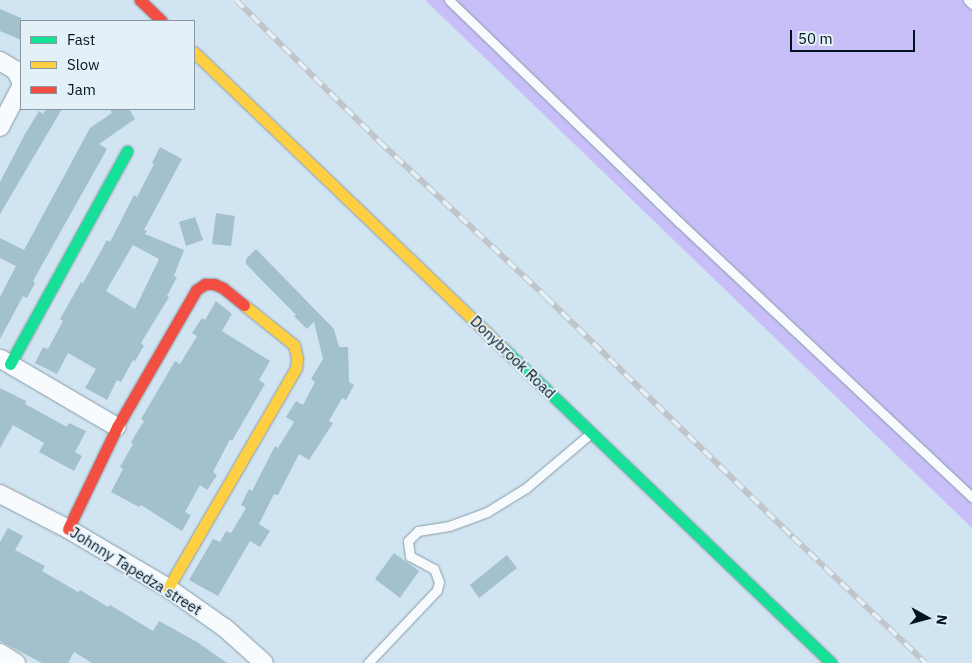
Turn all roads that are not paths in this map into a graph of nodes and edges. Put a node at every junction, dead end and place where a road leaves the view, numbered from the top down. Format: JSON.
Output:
{"nodes":[{"id":1,"x":140,"y":0,"type":"edge"},
{"id":2,"x":449,"y":0,"type":"edge"},
{"id":3,"x":968,"y":0,"type":"edge"},
{"id":4,"x":972,"y":4,"type":"edge"},
{"id":5,"x":161,"y":20,"type":"edge"},
{"id":6,"x":195,"y":53,"type":"edge"},
{"id":7,"x":0,"y":61,"type":"edge"},
{"id":8,"x":20,"y":79,"type":"edge"},
{"id":9,"x":20,"y":89,"type":"edge"},
{"id":10,"x":0,"y":127,"type":"edge"},
{"id":11,"x":127,"y":151,"type":"dead end"},
{"id":12,"x":5,"y":362,"type":"edge"},
{"id":13,"x":117,"y":427,"type":"junction"},
{"id":14,"x":591,"y":432,"type":"junction"},
{"id":15,"x":0,"y":494,"type":"edge"},
{"id":16,"x":972,"y":497,"type":"edge"},
{"id":17,"x":68,"y":528,"type":"junction"},
{"id":18,"x":168,"y":588,"type":"junction"},
{"id":19,"x":0,"y":654,"type":"edge"},
{"id":20,"x":16,"y":663,"type":"edge"},
{"id":21,"x":264,"y":663,"type":"edge"},
{"id":22,"x":368,"y":663,"type":"edge"},
{"id":23,"x":832,"y":663,"type":"edge"}],
"edges":[{"from":1,"to":5,"type":"street"},
{"from":2,"to":16,"type":"lane"},
{"from":3,"to":4,"type":"lane"},
{"from":6,"to":14,"type":"street","name":"Donybrook Road"},
{"from":7,"to":8,"type":"street"},
{"from":9,"to":10,"type":"street"},
{"from":11,"to":12,"type":"street"},
{"from":12,"to":13,"type":"street"},
{"from":13,"to":17,"type":"street"},
{"from":13,"to":18,"type":"street"},
{"from":14,"to":22,"type":"lane"},
{"from":14,"to":23,"type":"street","name":"Donybrook Road"},
{"from":15,"to":17,"type":"street","name":"Johnny Tapedza street"},
{"from":17,"to":18,"type":"street","name":"Johnny Tapedza street"},
{"from":18,"to":21,"type":"street","name":"Johnny Tapedza street"},
{"from":19,"to":20,"type":"street"}]}
